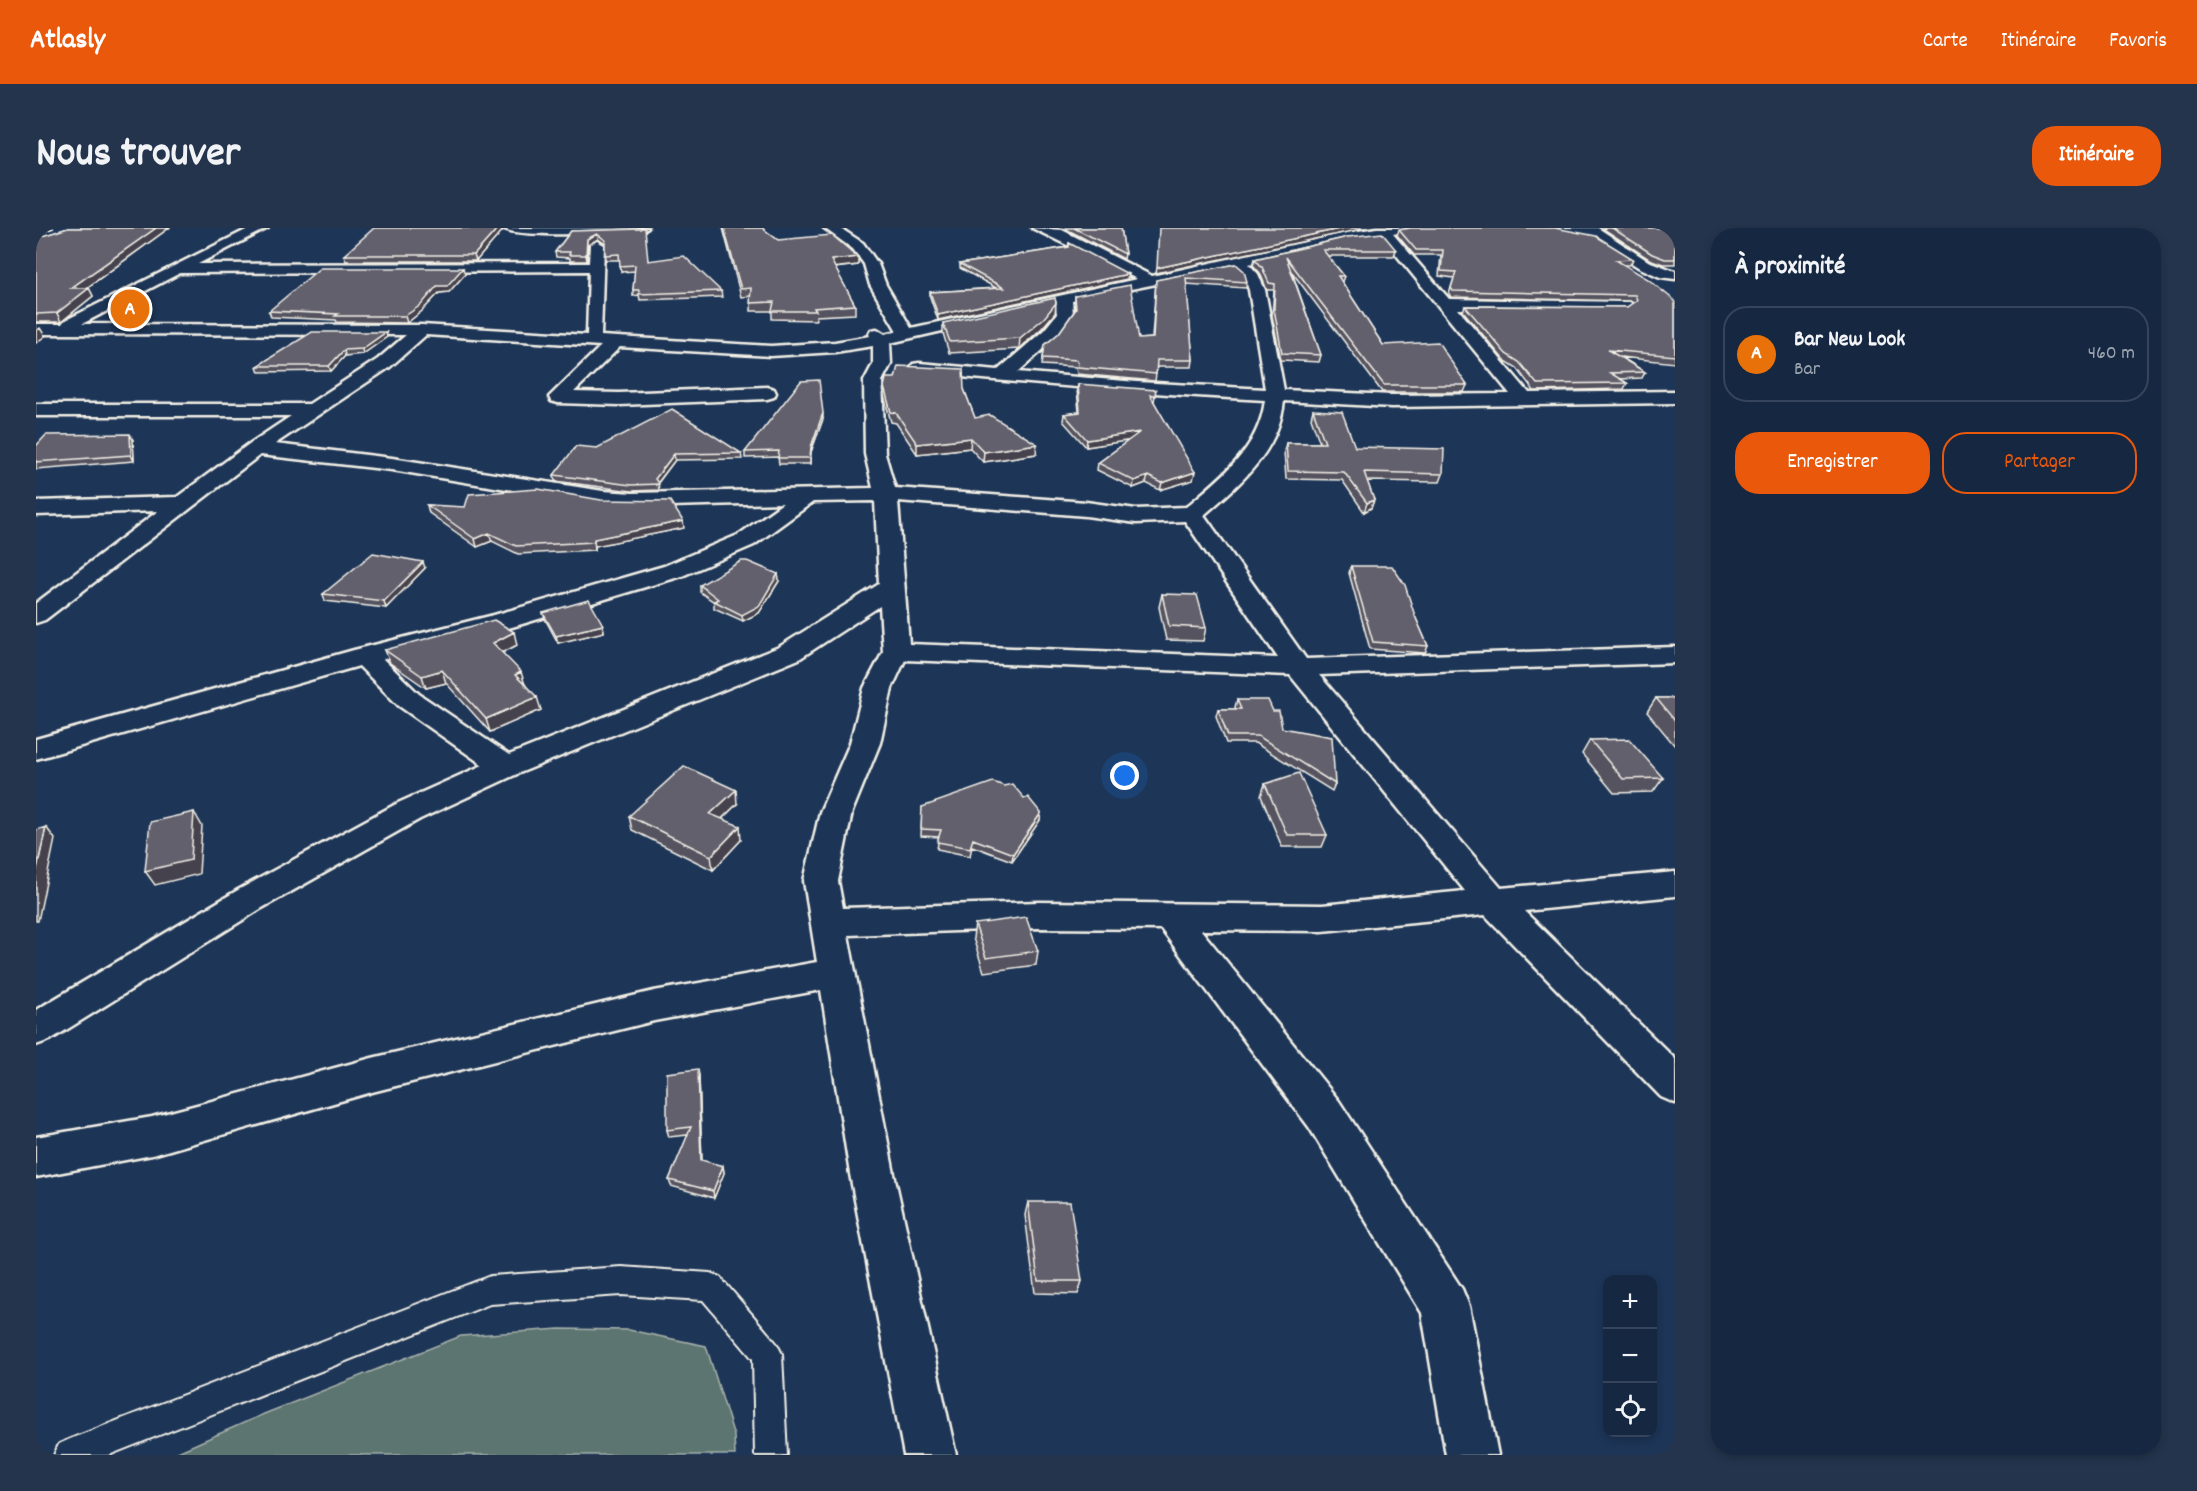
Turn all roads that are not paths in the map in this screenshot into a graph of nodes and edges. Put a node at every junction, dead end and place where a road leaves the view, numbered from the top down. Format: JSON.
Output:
{"nodes":[{"id":1,"x":261,"y":228,"type":"edge"},
{"id":2,"x":510,"y":228,"type":"edge"},
{"id":3,"x":641,"y":228,"type":"edge"},
{"id":4,"x":831,"y":228,"type":"edge"},
{"id":5,"x":1039,"y":228,"type":"edge"},
{"id":6,"x":1403,"y":228,"type":"edge"},
{"id":7,"x":1556,"y":228,"type":"edge"},
{"id":8,"x":598,"y":229,"type":"edge"},
{"id":9,"x":1064,"y":230,"type":"edge"},
{"id":10,"x":1381,"y":230,"type":"edge"},
{"id":11,"x":1594,"y":232,"type":"edge"},
{"id":12,"x":1238,"y":263,"type":"junction"},
{"id":13,"x":597,"y":267,"type":"junction"},
{"id":14,"x":177,"y":269,"type":"junction"},
{"id":15,"x":1675,"y":275,"type":"edge"},
{"id":16,"x":1145,"y":277,"type":"junction"},
{"id":17,"x":1064,"y":299,"type":"junction"},
{"id":18,"x":1446,"y":304,"type":"junction"},
{"id":19,"x":1624,"y":305,"type":"edge"},
{"id":20,"x":36,"y":324,"type":"edge"},
{"id":21,"x":70,"y":324,"type":"junction"},
{"id":22,"x":36,"y":329,"type":"edge"},
{"id":23,"x":422,"y":330,"type":"junction"},
{"id":24,"x":594,"y":333,"type":"junction"},
{"id":25,"x":616,"y":340,"type":"junction"},
{"id":26,"x":876,"y":348,"type":"junction"},
{"id":27,"x":803,"y":350,"type":"junction"},
{"id":28,"x":1002,"y":376,"type":"junction"},
{"id":29,"x":767,"y":393,"type":"dead end"},
{"id":30,"x":1275,"y":396,"type":"junction"},
{"id":31,"x":1675,"y":397,"type":"edge"},
{"id":32,"x":1525,"y":400,"type":"junction"},
{"id":33,"x":36,"y":410,"type":"edge"},
{"id":34,"x":312,"y":410,"type":"junction"},
{"id":35,"x":256,"y":448,"type":"junction"},
{"id":36,"x":810,"y":494,"type":"junction"},
{"id":37,"x":886,"y":494,"type":"junction"},
{"id":38,"x":182,"y":504,"type":"junction"},
{"id":39,"x":36,"y":508,"type":"edge"},
{"id":40,"x":1192,"y":514,"type":"junction"},
{"id":41,"x":892,"y":586,"type":"junction"},
{"id":42,"x":36,"y":615,"type":"edge"},
{"id":43,"x":896,"y":652,"type":"junction"},
{"id":44,"x":1675,"y":655,"type":"edge"},
{"id":45,"x":364,"y":656,"type":"junction"},
{"id":46,"x":1298,"y":667,"type":"junction"},
{"id":47,"x":36,"y":749,"type":"edge"},
{"id":48,"x":506,"y":767,"type":"junction"},
{"id":49,"x":1675,"y":884,"type":"edge"},
{"id":50,"x":1494,"y":903,"type":"junction"},
{"id":51,"x":1170,"y":916,"type":"junction"},
{"id":52,"x":828,"y":922,"type":"junction"},
{"id":53,"x":837,"y":973,"type":"junction"},
{"id":54,"x":36,"y":1029,"type":"edge"},
{"id":55,"x":1675,"y":1085,"type":"edge"},
{"id":56,"x":36,"y":1157,"type":"edge"},
{"id":57,"x":70,"y":1455,"type":"edge"},
{"id":58,"x":771,"y":1455,"type":"edge"},
{"id":59,"x":930,"y":1455,"type":"edge"},
{"id":60,"x":1472,"y":1455,"type":"edge"}],
"edges":[{"from":1,"to":14,"type":"street"},
{"from":2,"to":8,"type":"street"},
{"from":3,"to":8,"type":"street"},
{"from":4,"to":26,"type":"street"},
{"from":5,"to":9,"type":"street"},
{"from":6,"to":10,"type":"street"},
{"from":7,"to":11,"type":"street"},
{"from":8,"to":13,"type":"street"},
{"from":9,"to":16,"type":"street"},
{"from":10,"to":12,"type":"street"},
{"from":10,"to":16,"type":"street"},
{"from":10,"to":18,"type":"street"},
{"from":11,"to":15,"type":"street"},
{"from":12,"to":17,"type":"street"},
{"from":12,"to":30,"type":"street"},
{"from":13,"to":14,"type":"street"},
{"from":13,"to":24,"type":"street"},
{"from":14,"to":21,"type":"street"},
{"from":16,"to":26,"type":"street"},
{"from":17,"to":26,"type":"street"},
{"from":17,"to":28,"type":"street"},
{"from":18,"to":19,"type":"street"},
{"from":18,"to":32,"type":"street"},
{"from":20,"to":21,"type":"street"},
{"from":21,"to":24,"type":"street"},
{"from":22,"to":23,"type":"street"},
{"from":23,"to":25,"type":"street"},
{"from":23,"to":34,"type":"street"},
{"from":24,"to":26,"type":"street"},
{"from":25,"to":27,"type":"street"},
{"from":25,"to":29,"type":"street"},
{"from":26,"to":27,"type":"street"},
{"from":26,"to":27,"type":"street"},
{"from":26,"to":28,"type":"street"},
{"from":26,"to":37,"type":"street"},
{"from":28,"to":30,"type":"street"},
{"from":30,"to":32,"type":"street"},
{"from":30,"to":40,"type":"street"},
{"from":31,"to":32,"type":"street"},
{"from":33,"to":34,"type":"street"},
{"from":34,"to":35,"type":"street"},
{"from":35,"to":36,"type":"street"},
{"from":35,"to":38,"type":"street"},
{"from":36,"to":37,"type":"street"},
{"from":36,"to":45,"type":"street"},
{"from":37,"to":40,"type":"street"},
{"from":37,"to":41,"type":"street"},
{"from":38,"to":39,"type":"street"},
{"from":38,"to":42,"type":"street"},
{"from":40,"to":46,"type":"street"},
{"from":41,"to":43,"type":"street"},
{"from":41,"to":48,"type":"street"},
{"from":43,"to":46,"type":"street"},
{"from":43,"to":52,"type":"street"},
{"from":44,"to":46,"type":"street"},
{"from":45,"to":47,"type":"street"},
{"from":45,"to":48,"type":"street"},
{"from":46,"to":50,"type":"street"},
{"from":48,"to":54,"type":"street"},
{"from":49,"to":50,"type":"street"},
{"from":50,"to":51,"type":"street"},
{"from":50,"to":55,"type":"street"},
{"from":51,"to":52,"type":"street"},
{"from":51,"to":60,"type":"street"},
{"from":52,"to":53,"type":"street"},
{"from":53,"to":56,"type":"street"},
{"from":53,"to":59,"type":"street"},
{"from":57,"to":58,"type":"lane"}]}
